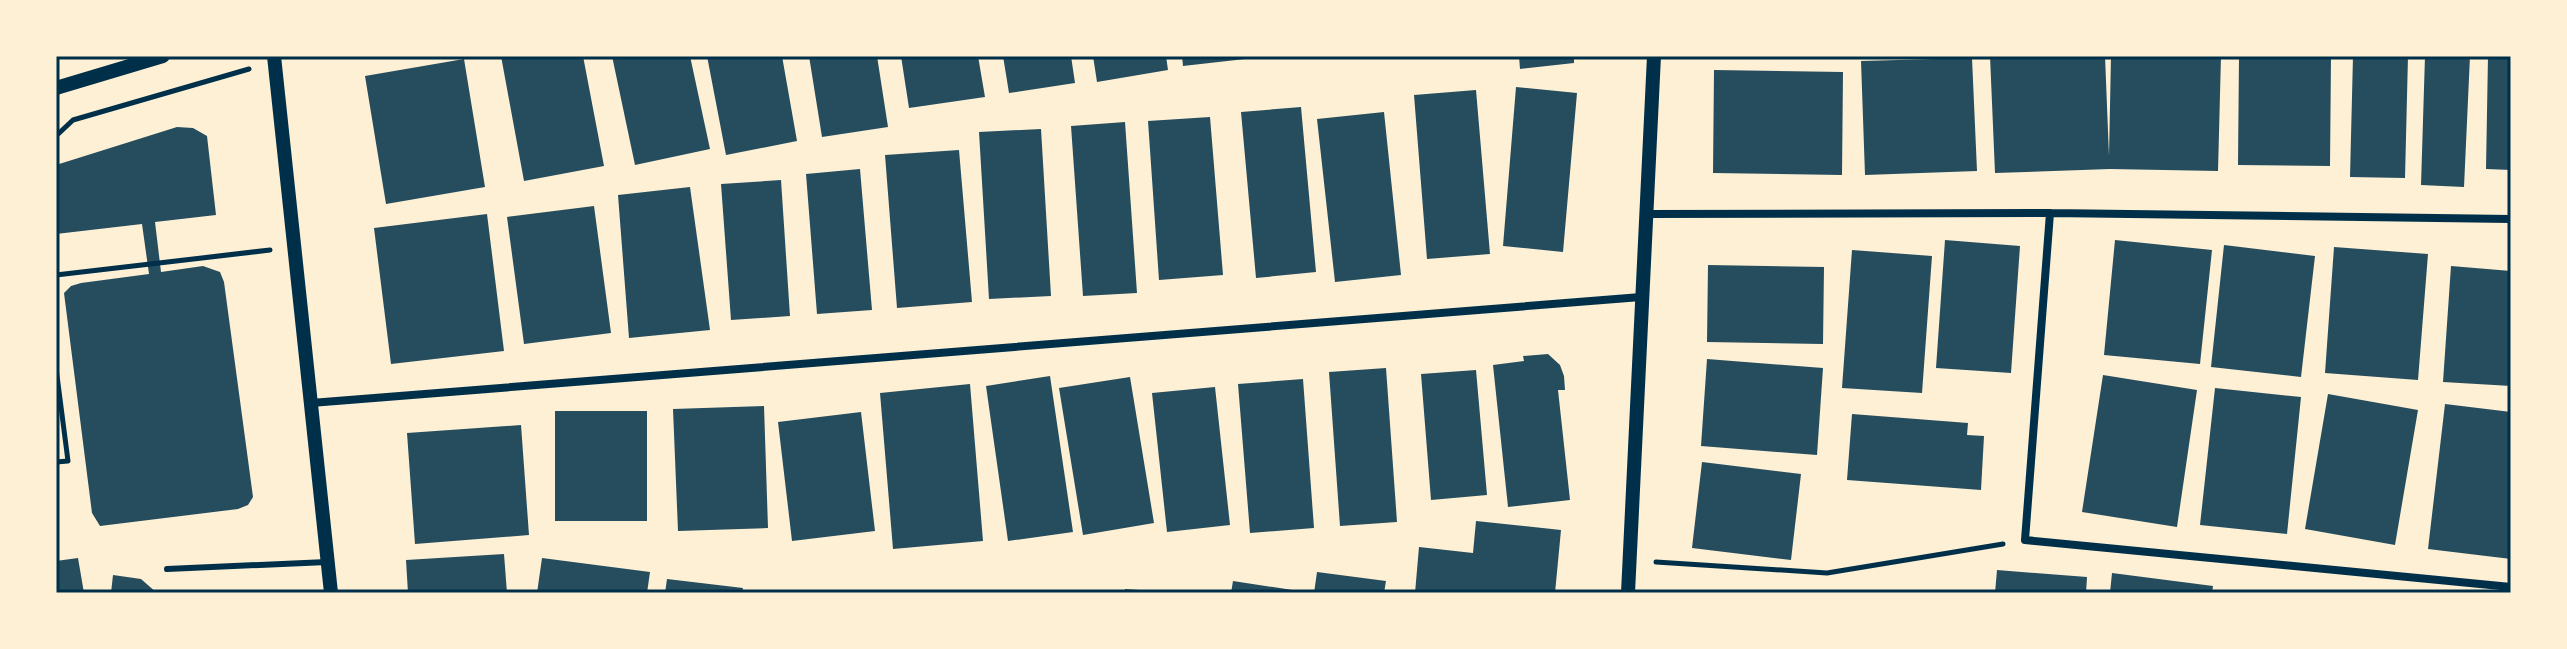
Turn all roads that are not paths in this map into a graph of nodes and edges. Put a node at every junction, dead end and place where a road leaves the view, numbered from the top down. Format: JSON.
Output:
{"nodes":[{"id":1,"x":163,"y":56,"type":"edge"},
{"id":2,"x":1654,"y":56,"type":"edge"},
{"id":3,"x":274,"y":59,"type":"edge"},
{"id":4,"x":56,"y":88,"type":"edge"},
{"id":5,"x":2050,"y":213,"type":"junction"},
{"id":6,"x":1645,"y":214,"type":"junction"},
{"id":7,"x":2511,"y":219,"type":"edge"},
{"id":8,"x":1641,"y":297,"type":"junction"},
{"id":9,"x":311,"y":403,"type":"junction"},
{"id":10,"x":328,"y":562,"type":"junction"},
{"id":11,"x":167,"y":569,"type":"dead end"},
{"id":12,"x":2511,"y":587,"type":"edge"},
{"id":13,"x":331,"y":593,"type":"edge"},
{"id":14,"x":1628,"y":593,"type":"edge"}],
"edges":[{"from":1,"to":4,"type":"street"},
{"from":2,"to":6,"type":"street"},
{"from":3,"to":9,"type":"street"},
{"from":5,"to":6,"type":"street"},
{"from":5,"to":7,"type":"street"},
{"from":5,"to":12,"type":"street"},
{"from":6,"to":8,"type":"street"},
{"from":8,"to":9,"type":"street"},
{"from":8,"to":14,"type":"street"},
{"from":9,"to":10,"type":"street"},
{"from":10,"to":11,"type":"lane"},
{"from":10,"to":13,"type":"street"}]}
